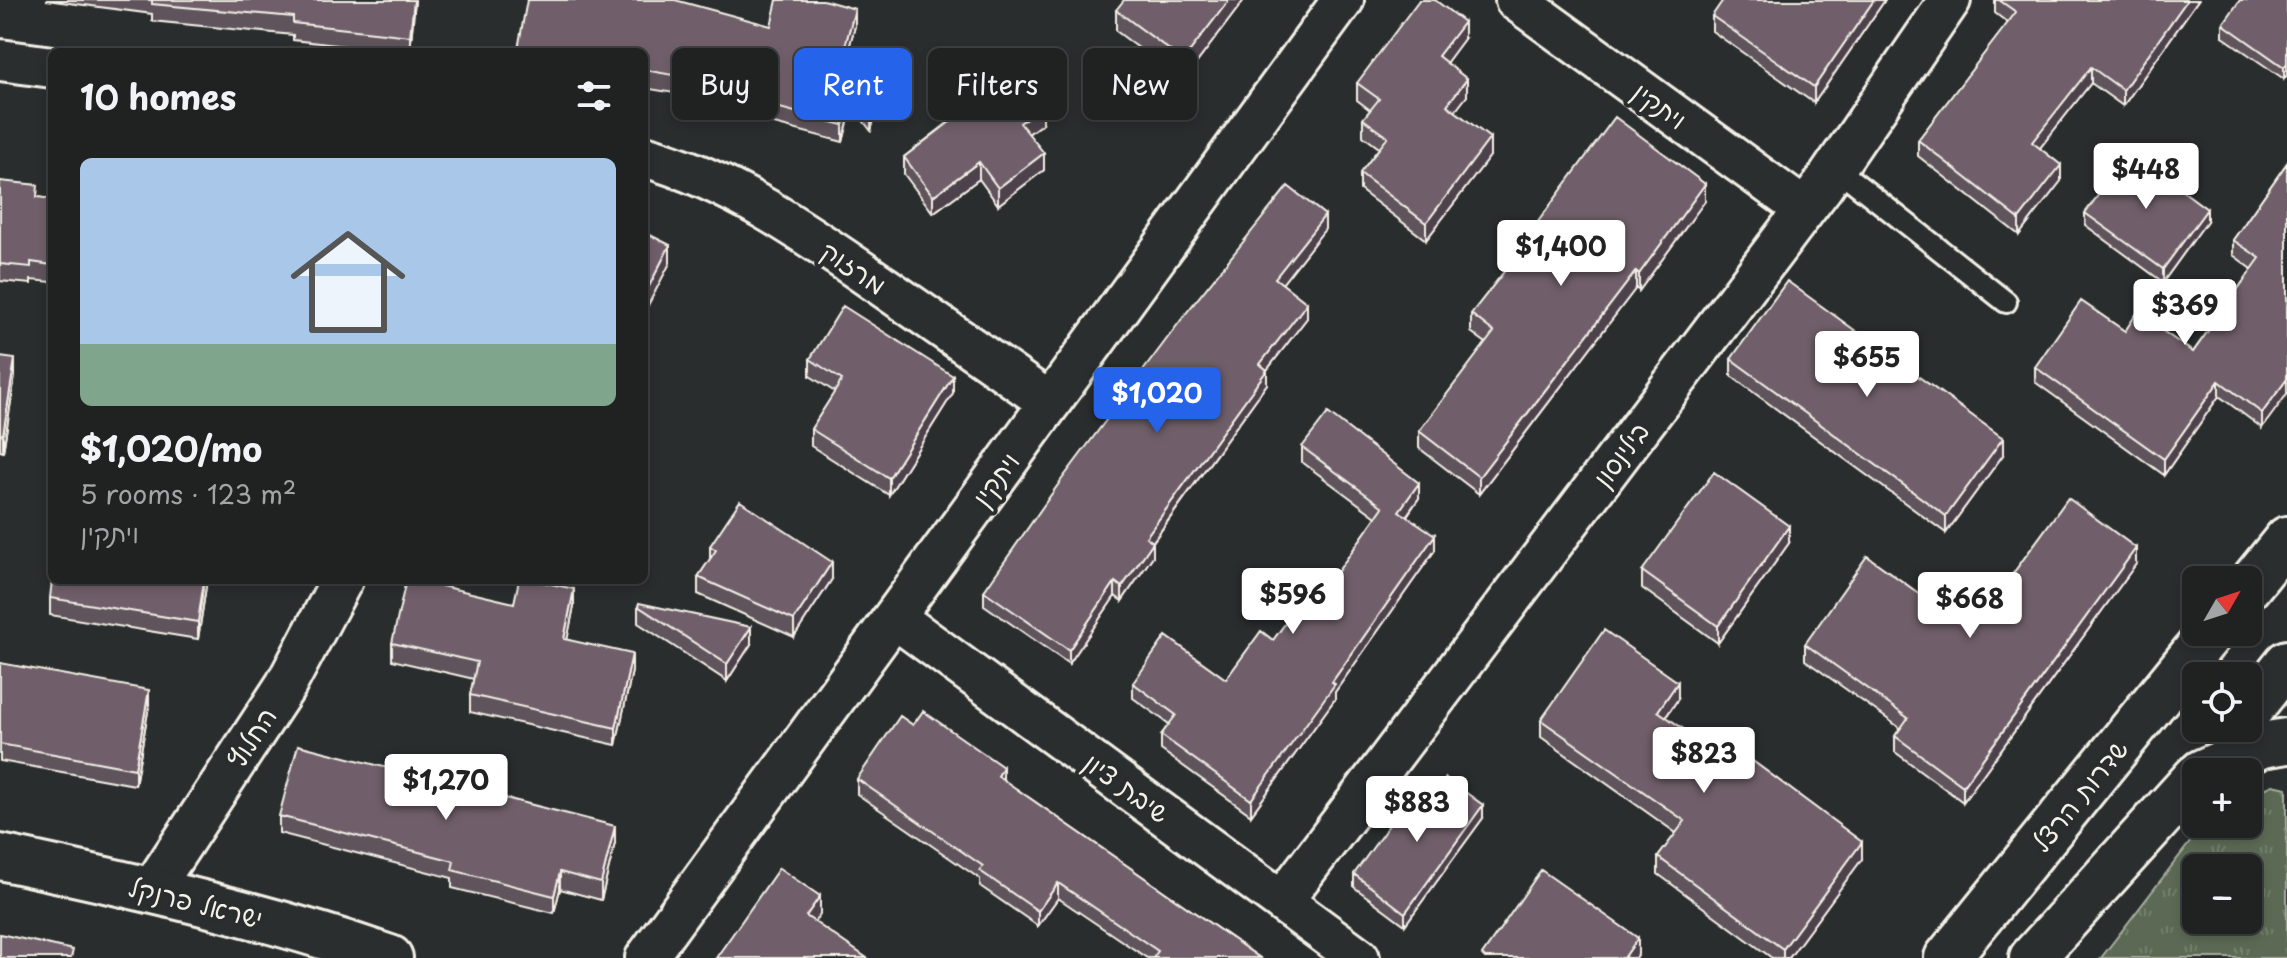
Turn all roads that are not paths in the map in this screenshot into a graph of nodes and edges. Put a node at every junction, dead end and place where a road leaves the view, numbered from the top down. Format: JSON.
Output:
{"nodes":[{"id":1,"x":1343,"y":0,"type":"edge"},
{"id":2,"x":1950,"y":0,"type":"edge"},
{"id":3,"x":1527,"y":3,"type":"edge"},
{"id":4,"x":0,"y":60,"type":"edge"},
{"id":5,"x":48,"y":66,"type":"edge"},
{"id":6,"x":648,"y":157,"type":"edge"},
{"id":7,"x":1835,"y":167,"type":"junction"},
{"id":8,"x":1804,"y":209,"type":"junction"},
{"id":9,"x":2006,"y":302,"type":"dead end"},
{"id":10,"x":1050,"y":403,"type":"junction"},
{"id":11,"x":2287,"y":539,"type":"edge"},
{"id":12,"x":2262,"y":570,"type":"edge"},
{"id":13,"x":340,"y":584,"type":"edge"},
{"id":14,"x":894,"y":617,"type":"junction"},
{"id":15,"x":2200,"y":646,"type":"edge"},
{"id":16,"x":2287,"y":663,"type":"edge"},
{"id":17,"x":2262,"y":694,"type":"edge"},
{"id":18,"x":2287,"y":741,"type":"edge"},
{"id":19,"x":2224,"y":742,"type":"edge"},
{"id":20,"x":2212,"y":758,"type":"edge"},
{"id":21,"x":2233,"y":758,"type":"edge"},
{"id":22,"x":2182,"y":792,"type":"edge"},
{"id":23,"x":0,"y":857,"type":"edge"},
{"id":24,"x":152,"y":889,"type":"junction"},
{"id":25,"x":1282,"y":901,"type":"junction"},
{"id":26,"x":390,"y":958,"type":"edge"},
{"id":27,"x":646,"y":958,"type":"edge"},
{"id":28,"x":1359,"y":958,"type":"edge"},
{"id":29,"x":1947,"y":958,"type":"edge"},
{"id":30,"x":2032,"y":958,"type":"edge"}],
"edges":[{"from":1,"to":10,"type":"street","name":"ויתקין"},
{"from":2,"to":7,"type":"street","name":"בילינסון"},
{"from":3,"to":8,"type":"street","name":"ויתקין"},
{"from":4,"to":5,"type":"street"},
{"from":6,"to":10,"type":"street","name":"מרזוק"},
{"from":7,"to":8,"type":"street","name":"בילינסון"},
{"from":7,"to":9,"type":"lane"},
{"from":8,"to":25,"type":"street","name":"בילינסון"},
{"from":10,"to":14,"type":"street","name":"ויתקין"},
{"from":11,"to":12,"type":"main road"},
{"from":13,"to":24,"type":"street","name":"החלוץ"},
{"from":14,"to":25,"type":"street","name":"שיבת ציון"},
{"from":14,"to":27,"type":"street","name":"ויתקין"},
{"from":15,"to":29,"type":"main road","name":"שדרות הרצל"},
{"from":16,"to":17,"type":"main road"},
{"from":18,"to":21,"type":"main road"},
{"from":19,"to":20,"type":"main road"},
{"from":22,"to":30,"type":"main road"},
{"from":23,"to":24,"type":"main road","name":"ישראל פרנקל"},
{"from":24,"to":26,"type":"main road","name":"ישראל פרנקל"},
{"from":25,"to":28,"type":"street","name":"שיבת ציון"}]}
